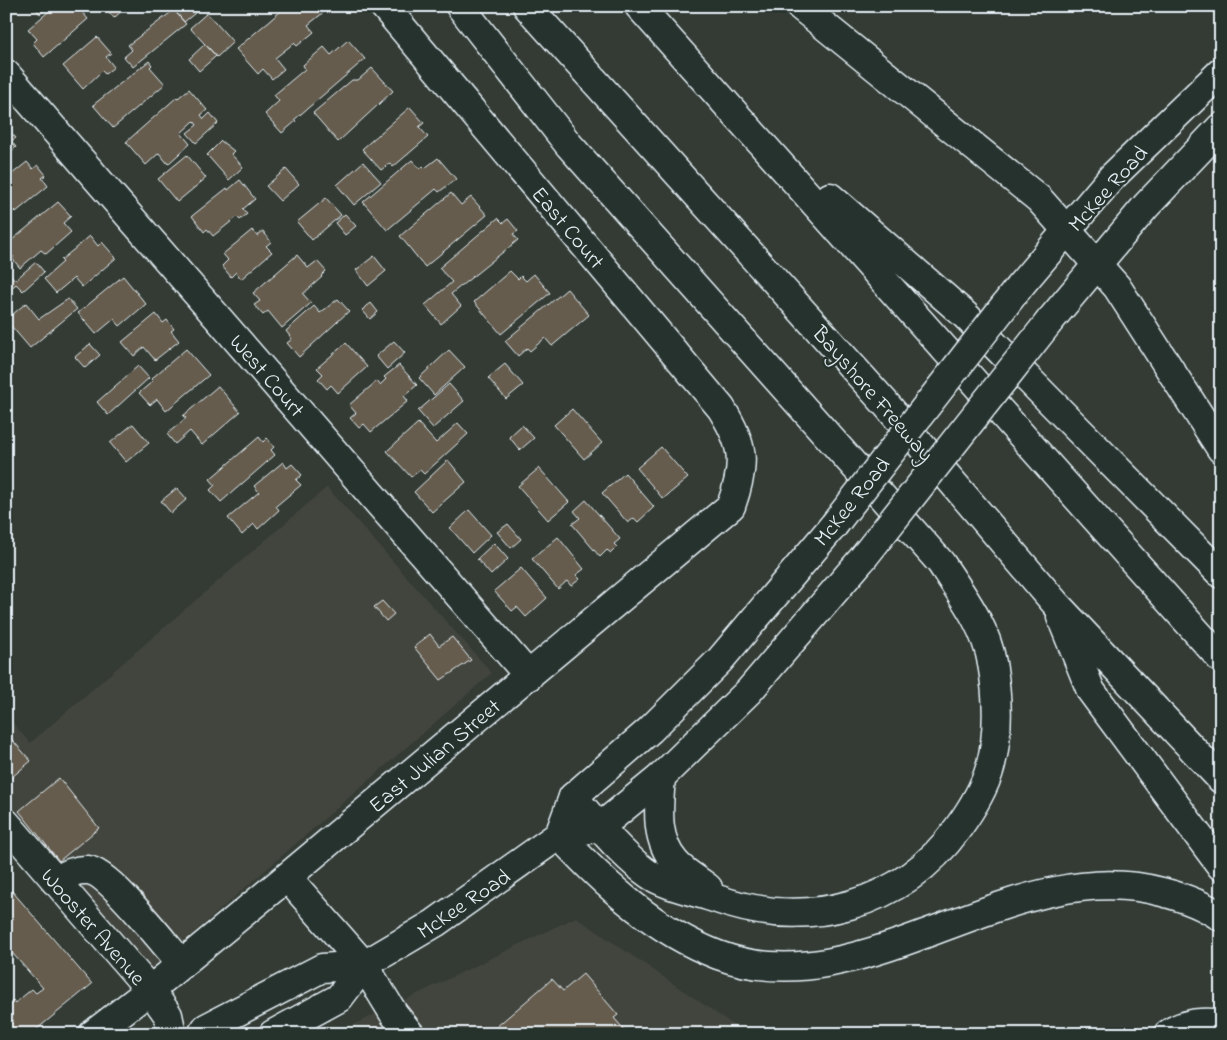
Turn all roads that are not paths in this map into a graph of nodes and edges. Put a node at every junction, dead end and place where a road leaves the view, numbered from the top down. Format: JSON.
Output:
{"nodes":[{"id":1,"x":384,"y":6,"type":"edge"},
{"id":2,"x":460,"y":6,"type":"edge"},
{"id":3,"x":527,"y":6,"type":"edge"},
{"id":4,"x":639,"y":6,"type":"edge"},
{"id":5,"x":800,"y":6,"type":"edge"},
{"id":6,"x":1221,"y":72,"type":"edge"},
{"id":7,"x":6,"y":74,"type":"edge"},
{"id":8,"x":741,"y":120,"type":"junction"},
{"id":9,"x":1221,"y":127,"type":"edge"},
{"id":10,"x":1068,"y":232,"type":"junction"},
{"id":11,"x":1097,"y":263,"type":"junction"},
{"id":12,"x":1221,"y":449,"type":"edge"},
{"id":13,"x":742,"y":455,"type":"joint"},
{"id":14,"x":1221,"y":574,"type":"edge"},
{"id":15,"x":1056,"y":604,"type":"junction"},
{"id":16,"x":1221,"y":659,"type":"edge"},
{"id":17,"x":529,"y":676,"type":"junction"},
{"id":18,"x":661,"y":777,"type":"junction"},
{"id":19,"x":1221,"y":778,"type":"edge"},
{"id":20,"x":573,"y":797,"type":"junction"},
{"id":21,"x":6,"y":823,"type":"edge"},
{"id":22,"x":600,"y":826,"type":"junction"},
{"id":23,"x":560,"y":835,"type":"junction"},
{"id":24,"x":1221,"y":866,"type":"edge"},
{"id":25,"x":287,"y":877,"type":"junction"},
{"id":26,"x":56,"y":881,"type":"junction"},
{"id":27,"x":727,"y":903,"type":"junction"},
{"id":28,"x":1221,"y":917,"type":"edge"},
{"id":29,"x":182,"y":964,"type":"junction"},
{"id":30,"x":364,"y":965,"type":"junction"},
{"id":31,"x":150,"y":990,"type":"junction"},
{"id":32,"x":1221,"y":1024,"type":"edge"},
{"id":33,"x":1180,"y":1028,"type":"edge"},
{"id":34,"x":93,"y":1034,"type":"edge"},
{"id":35,"x":172,"y":1034,"type":"edge"},
{"id":36,"x":202,"y":1034,"type":"edge"},
{"id":37,"x":273,"y":1034,"type":"edge"},
{"id":38,"x":410,"y":1034,"type":"edge"}],
"edges":[{"from":1,"to":13,"type":"main road","name":"East Court"},
{"from":2,"to":27,"type":"main road"},
{"from":3,"to":15,"type":"main road","name":"Bayshore Freeway"},
{"from":4,"to":8,"type":"main road"},
{"from":5,"to":10,"type":"main road"},
{"from":6,"to":10,"type":"main road","name":"McKee Road"},
{"from":7,"to":17,"type":"main road","name":"West Court"},
{"from":8,"to":14,"type":"main road"},
{"from":8,"to":16,"type":"main road"},
{"from":9,"to":11,"type":"main road","name":"McKee Road"},
{"from":10,"to":11,"type":"main road"},
{"from":10,"to":20,"type":"main road","name":"McKee Road","bridge":true},
{"from":11,"to":12,"type":"main road"},
{"from":11,"to":18,"type":"main road","name":"McKee Road","bridge":true},
{"from":13,"to":17,"type":"main road","name":"East Julian Street"},
{"from":15,"to":19,"type":"main road","name":"Bayshore Freeway"},
{"from":15,"to":24,"type":"main road"},
{"from":17,"to":25,"type":"main road","name":"East Julian Street"},
{"from":18,"to":22,"type":"main road","name":"McKee Road"},
{"from":18,"to":27,"type":"main road"},
{"from":20,"to":22,"type":"main road"},
{"from":20,"to":23,"type":"main road"},
{"from":21,"to":26,"type":"main road","name":"Wooster Avenue"},
{"from":22,"to":23,"type":"main road","name":"McKee Road"},
{"from":22,"to":27,"type":"main road"},
{"from":23,"to":28,"type":"main road"},
{"from":23,"to":30,"type":"main road","name":"McKee Road"},
{"from":25,"to":29,"type":"main road","name":"East Julian Street"},
{"from":25,"to":30,"type":"main road"},
{"from":26,"to":29,"type":"main road"},
{"from":26,"to":31,"type":"main road","name":"Wooster Avenue"},
{"from":29,"to":31,"type":"main road","name":"East Julian Street"},
{"from":30,"to":36,"type":"main road","name":"McKee Road"},
{"from":30,"to":37,"type":"main road","name":"McKee Road"},
{"from":30,"to":38,"type":"main road"},
{"from":31,"to":34,"type":"main road","name":"East Julian Street"},
{"from":31,"to":35,"type":"main road","name":"Wooster Avenue"},
{"from":32,"to":33,"type":"main road"}]}
